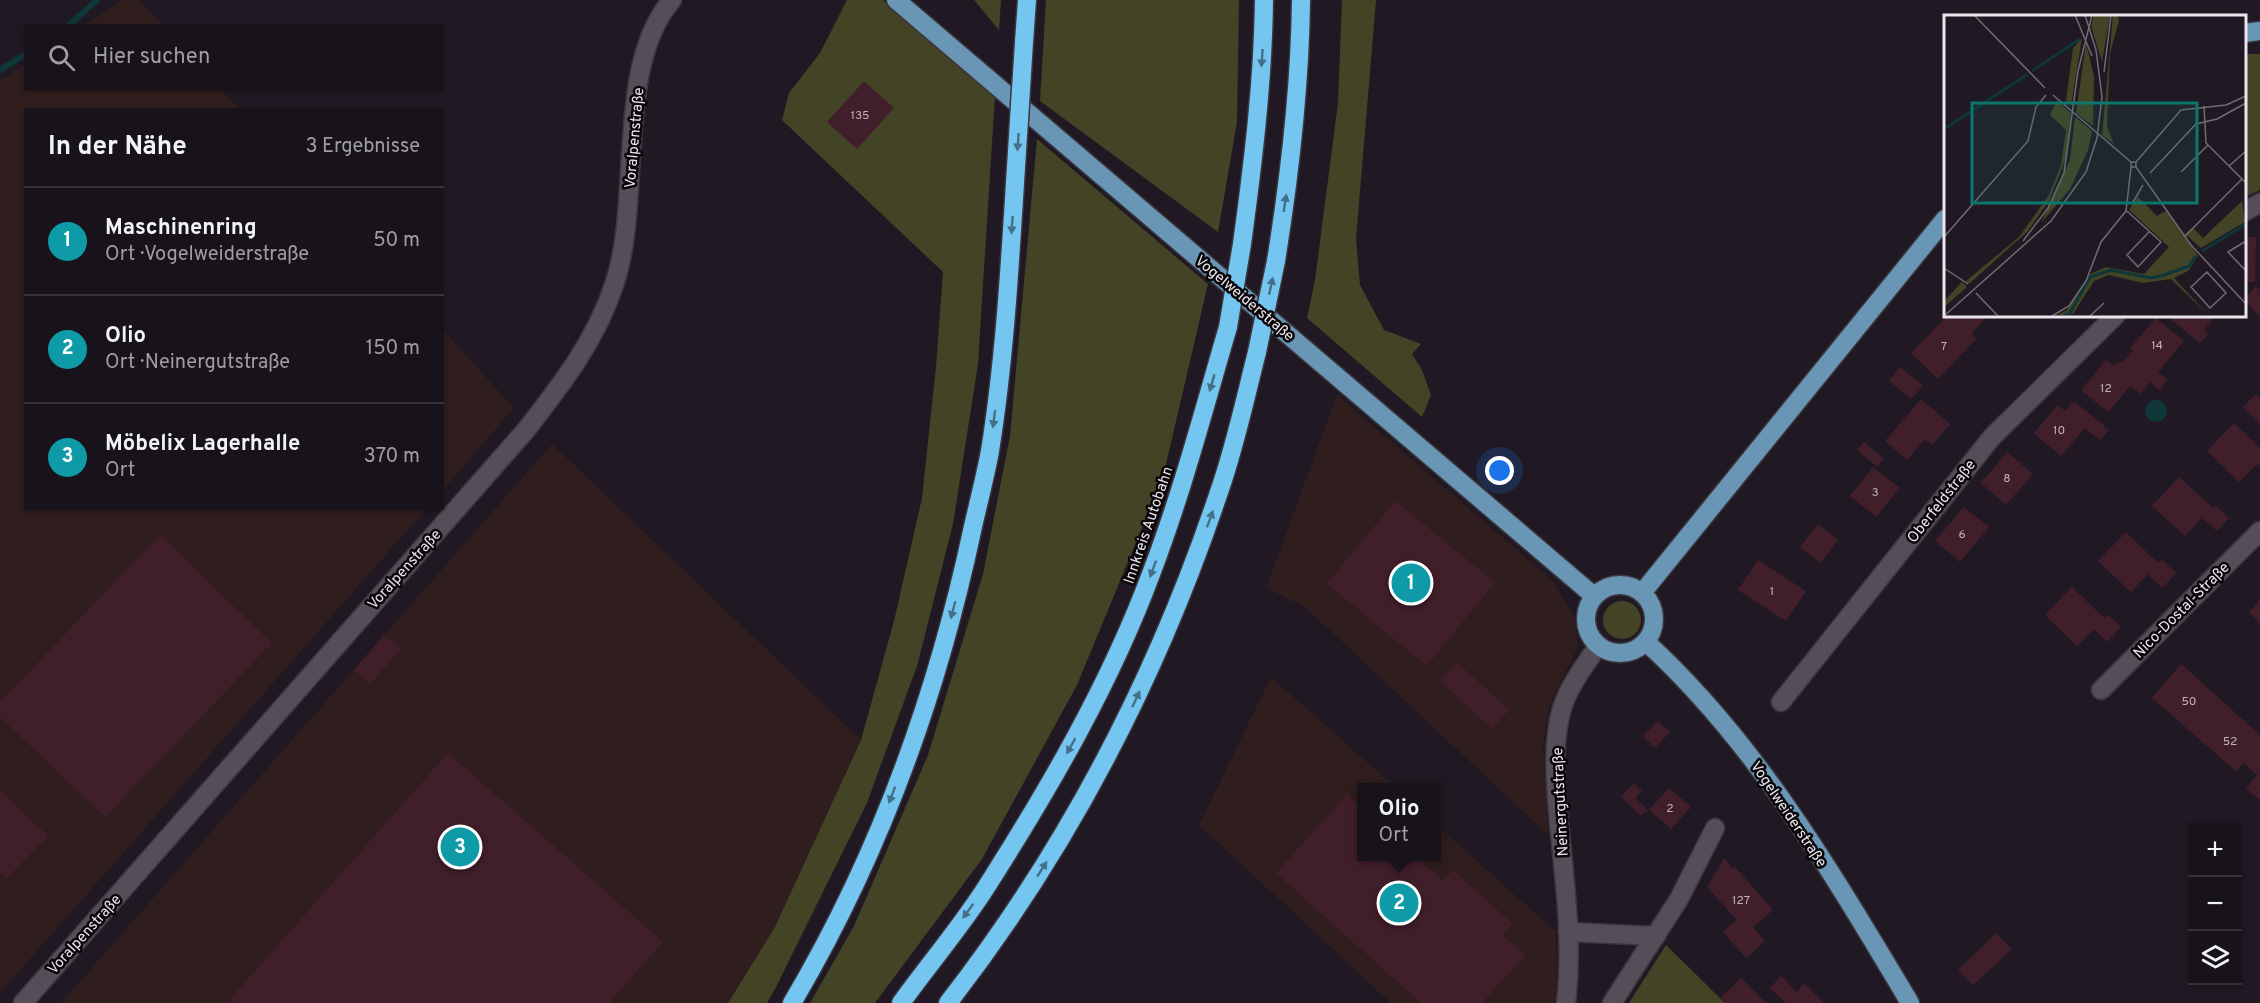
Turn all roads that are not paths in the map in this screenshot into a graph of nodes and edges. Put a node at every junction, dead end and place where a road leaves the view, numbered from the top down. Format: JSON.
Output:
{"nodes":[{"id":1,"x":672,"y":0,"type":"edge"},
{"id":2,"x":896,"y":0,"type":"edge"},
{"id":3,"x":1027,"y":0,"type":"edge"},
{"id":4,"x":1264,"y":0,"type":"edge"},
{"id":5,"x":1303,"y":0,"type":"edge"},
{"id":6,"x":2260,"y":31,"type":"edge"},
{"id":7,"x":2245,"y":33,"type":"edge"},
{"id":8,"x":2260,"y":203,"type":"edge"},
{"id":9,"x":2245,"y":211,"type":"edge"},
{"id":10,"x":1944,"y":220,"type":"edge"},
{"id":11,"x":2115,"y":316,"type":"edge"},
{"id":12,"x":2260,"y":531,"type":"edge"},
{"id":13,"x":1642,"y":593,"type":"junction"},
{"id":14,"x":1594,"y":596,"type":"junction"},
{"id":15,"x":1646,"y":642,"type":"junction"},
{"id":16,"x":1598,"y":646,"type":"junction"},
{"id":17,"x":2102,"y":690,"type":"dead end"},
{"id":18,"x":1781,"y":702,"type":"dead end"},
{"id":19,"x":1715,"y":828,"type":"dead end"},
{"id":20,"x":1568,"y":932,"type":"junction"},
{"id":21,"x":1656,"y":936,"type":"junction"},
{"id":22,"x":23,"y":1003,"type":"edge"},
{"id":23,"x":792,"y":1003,"type":"edge"},
{"id":24,"x":901,"y":1003,"type":"edge"},
{"id":25,"x":948,"y":1003,"type":"edge"},
{"id":26,"x":1566,"y":1003,"type":"edge"},
{"id":27,"x":1612,"y":1003,"type":"edge"},
{"id":28,"x":1910,"y":1003,"type":"edge"}],
"edges":[{"from":1,"to":22,"type":"street","name":"Voralpenstraße"},
{"from":2,"to":14,"type":"main road","name":"Vogelweiderstraße"},
{"from":3,"to":23,"type":"highway","one_way":true,"bridge":true},
{"from":4,"to":24,"type":"highway","name":"Innkreis Autobahn","one_way":true,"bridge":true},
{"from":25,"to":5,"type":"highway","one_way":true,"bridge":true},
{"from":6,"to":7,"type":"main road"},
{"from":8,"to":9,"type":"street"},
{"from":10,"to":13,"type":"main road"},
{"from":11,"to":18,"type":"street","name":"Oberfeldstraße"},
{"from":12,"to":17,"type":"street","name":"Nico-Dostal-Straße"},
{"from":13,"to":14,"type":"main road"},
{"from":13,"to":15,"type":"main road"},
{"from":14,"to":16,"type":"main road"},
{"from":15,"to":16,"type":"main road"},
{"from":15,"to":28,"type":"main road","name":"Vogelweiderstraße"},
{"from":16,"to":20,"type":"street","name":"Neinergutstraße"},
{"from":19,"to":21,"type":"street"},
{"from":20,"to":21,"type":"street"},
{"from":20,"to":26,"type":"street","name":"Neinergutstraße"},
{"from":21,"to":27,"type":"street"}]}
